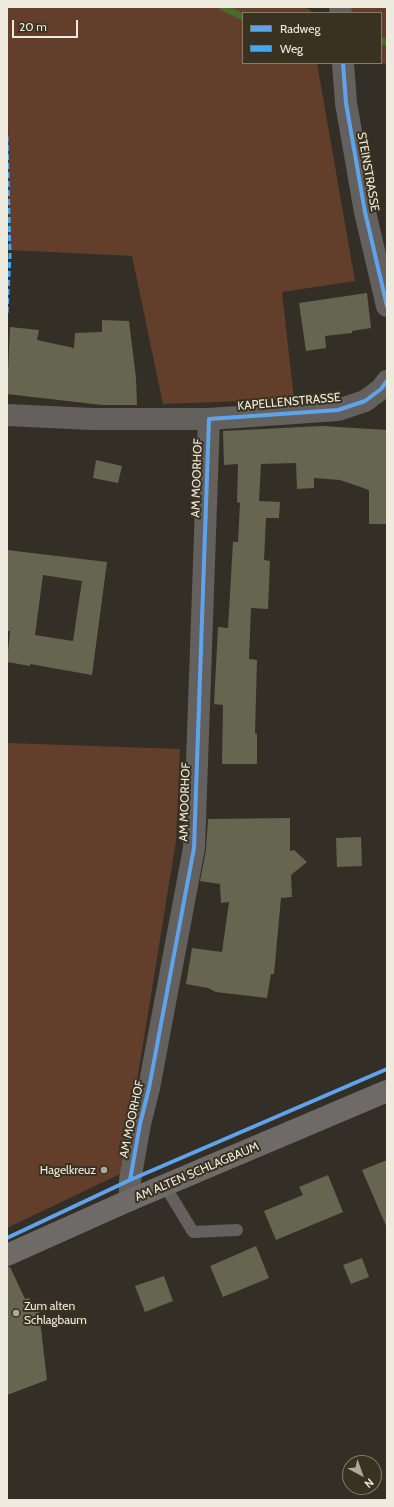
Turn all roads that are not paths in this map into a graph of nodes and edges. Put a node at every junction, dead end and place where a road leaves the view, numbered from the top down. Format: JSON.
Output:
{"nodes":[{"id":1,"x":343,"y":64,"type":"edge"},
{"id":2,"x":387,"y":306,"type":"edge"},
{"id":3,"x":387,"y":381,"type":"edge"},
{"id":4,"x":7,"y":414,"type":"edge"},
{"id":5,"x":209,"y":419,"type":"junction"},
{"id":6,"x":387,"y":1091,"type":"edge"},
{"id":7,"x":165,"y":1186,"type":"junction"},
{"id":8,"x":130,"y":1200,"type":"junction"},
{"id":9,"x":237,"y":1230,"type":"dead end"},
{"id":10,"x":7,"y":1255,"type":"edge"}],
"edges":[{"from":1,"to":2,"type":"street","name":"STEINSTRASSE"},
{"from":3,"to":5,"type":"street","name":"KAPELLENSTRASSE"},
{"from":4,"to":5,"type":"street","name":"KAPELLENSTRASSE"},
{"from":5,"to":8,"type":"street","name":"AM MOORHOF"},
{"from":6,"to":7,"type":"main road","name":"AM ALTEN SCHLAGBAUM"},
{"from":7,"to":8,"type":"main road","name":"AM ALTEN SCHLAGBAUM"},
{"from":7,"to":9,"type":"lane"},
{"from":8,"to":10,"type":"main road","name":"AM ALTEN SCHLAGBAUM"}]}
